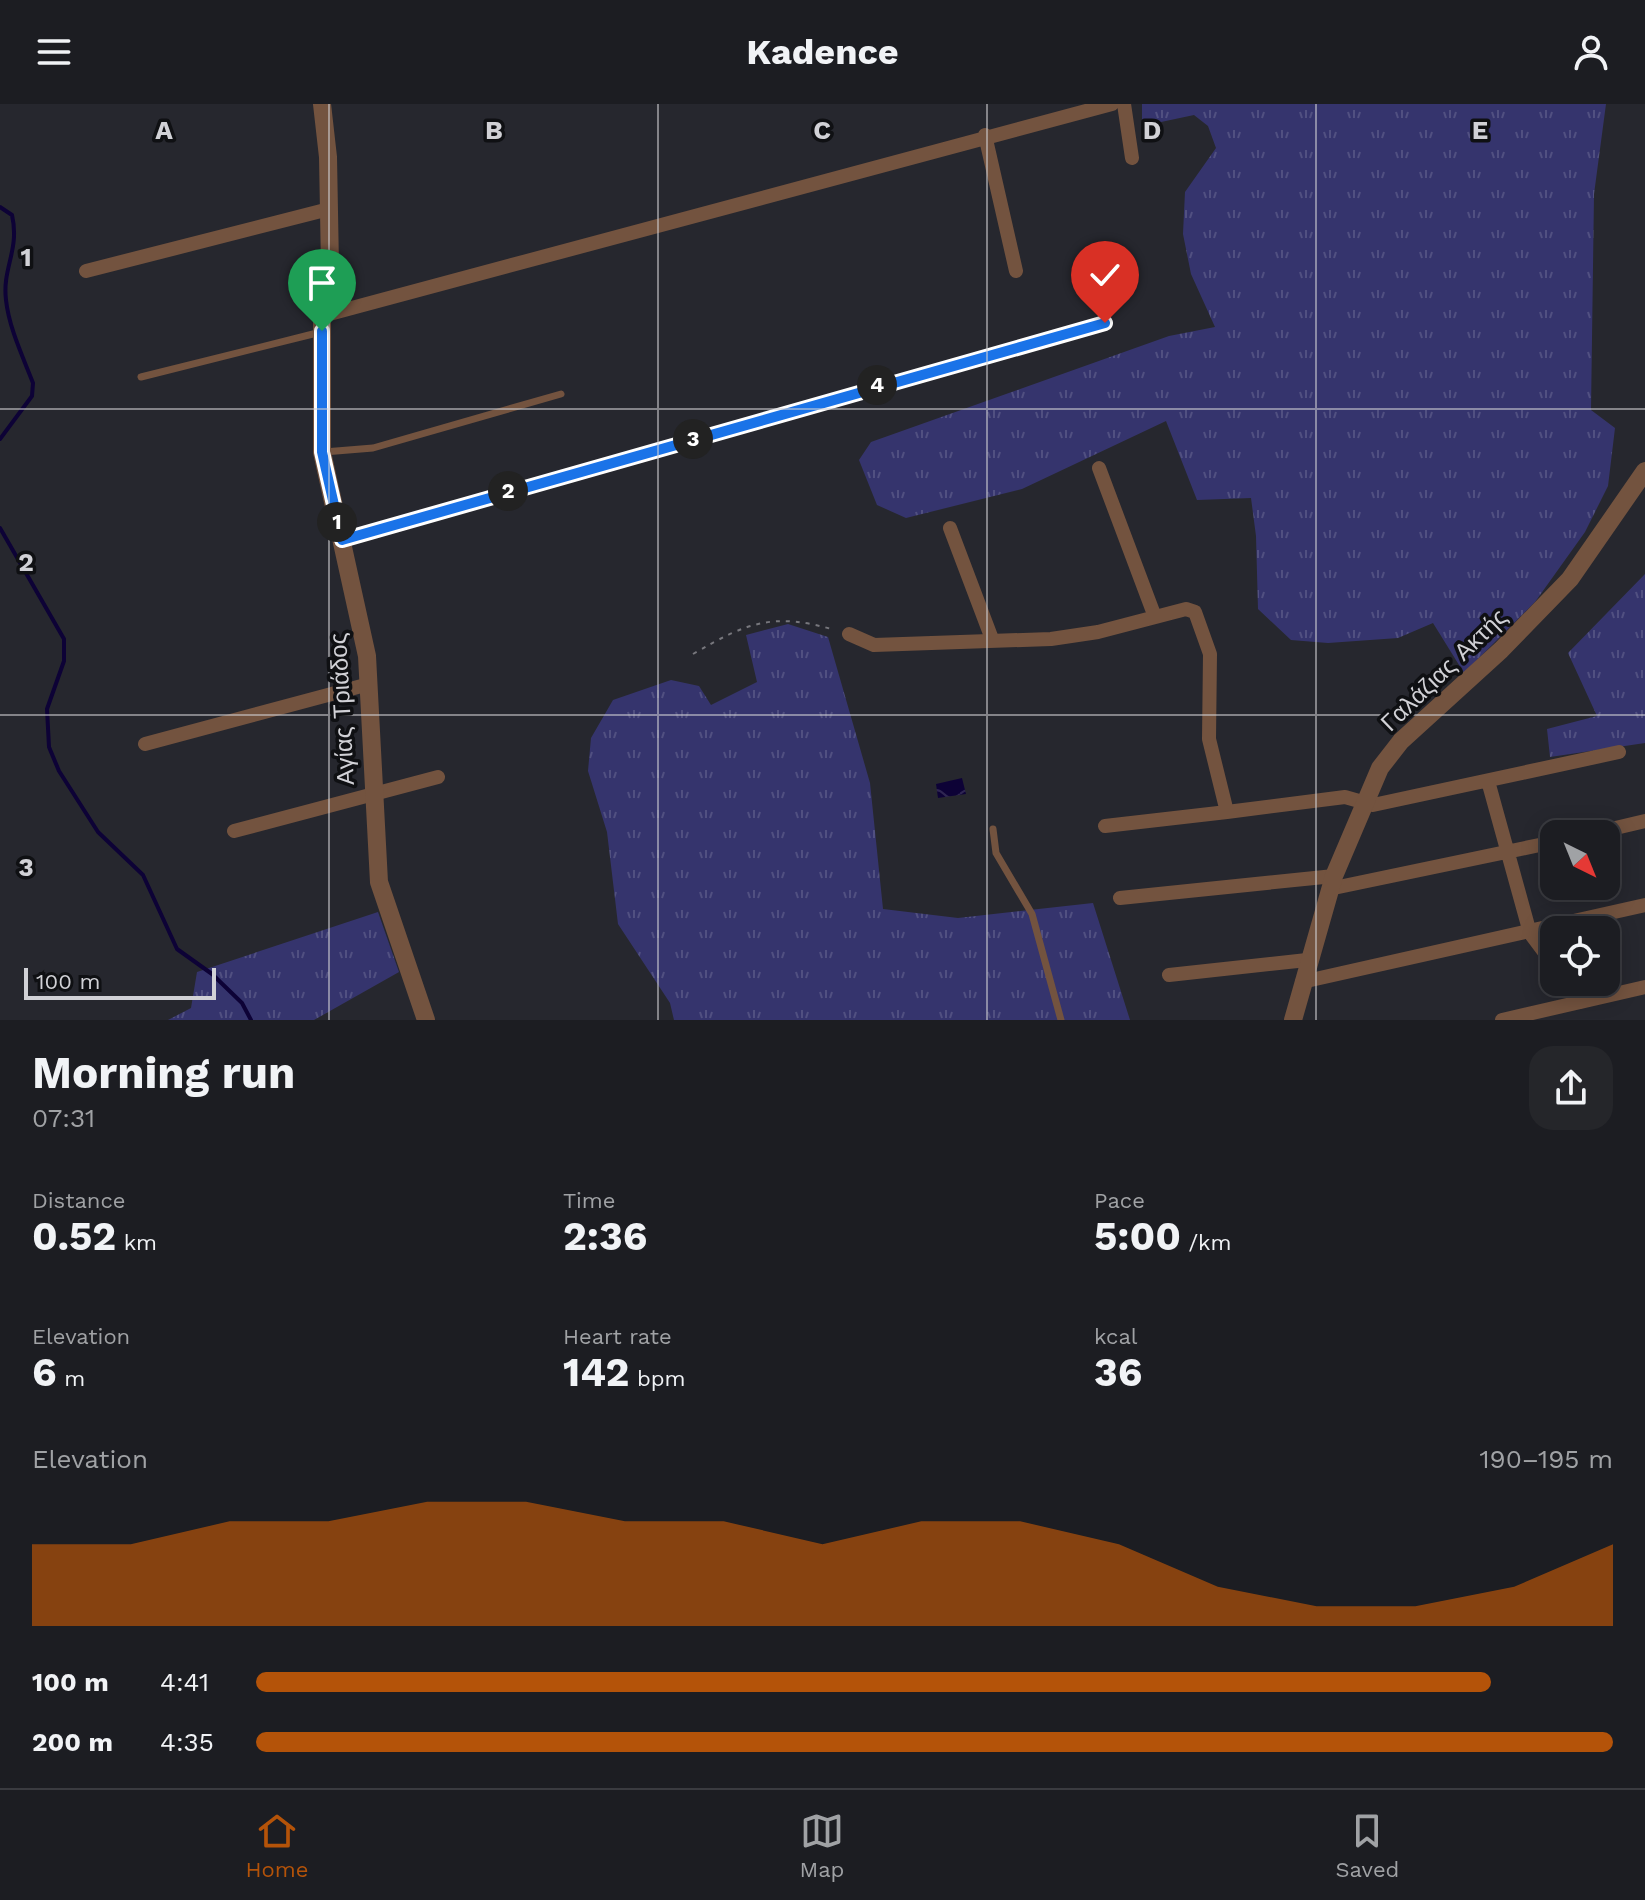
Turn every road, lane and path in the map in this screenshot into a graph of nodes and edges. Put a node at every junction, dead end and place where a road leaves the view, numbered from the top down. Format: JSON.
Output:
{"nodes":[{"id":1,"x":322,"y":104,"type":"edge"},
{"id":2,"x":1112,"y":104,"type":"edge"},
{"id":3,"x":1124,"y":104,"type":"edge"},
{"id":4,"x":985,"y":135,"type":"junction"},
{"id":5,"x":1132,"y":158,"type":"dead end"},
{"id":6,"x":329,"y":209,"type":"junction"},
{"id":7,"x":86,"y":271,"type":"dead end"},
{"id":8,"x":1016,"y":271,"type":"dead end"},
{"id":9,"x":1105,"y":323,"type":"dead end"},
{"id":10,"x":322,"y":324,"type":"junction"},
{"id":11,"x":141,"y":377,"type":"dead end"},
{"id":12,"x":561,"y":394,"type":"dead end"},
{"id":13,"x":322,"y":452,"type":"junction"},
{"id":14,"x":1099,"y":468,"type":"dead end"},
{"id":15,"x":1645,"y":471,"type":"edge"},
{"id":16,"x":950,"y":528,"type":"dead end"},
{"id":17,"x":342,"y":540,"type":"junction"},
{"id":18,"x":1155,"y":617,"type":"junction"},
{"id":19,"x":849,"y":634,"type":"joint"},
{"id":20,"x":992,"y":639,"type":"junction"},
{"id":21,"x":693,"y":654,"type":"dead end"},
{"id":22,"x":369,"y":684,"type":"junction"},
{"id":23,"x":145,"y":744,"type":"dead end"},
{"id":24,"x":1619,"y":752,"type":"dead end"},
{"id":25,"x":438,"y":777,"type":"dead end"},
{"id":26,"x":1488,"y":781,"type":"junction"},
{"id":27,"x":371,"y":794,"type":"junction"},
{"id":28,"x":1366,"y":804,"type":"junction"},
{"id":29,"x":1227,"y":812,"type":"junction"},
{"id":30,"x":1645,"y":821,"type":"edge"},
{"id":31,"x":1105,"y":826,"type":"dead end"},
{"id":32,"x":1620,"y":827,"type":"edge"},
{"id":33,"x":993,"y":829,"type":"dead end"},
{"id":34,"x":234,"y":831,"type":"dead end"},
{"id":35,"x":1540,"y":845,"type":"edge"},
{"id":36,"x":1508,"y":853,"type":"junction"},
{"id":37,"x":1332,"y":882,"type":"junction"},
{"id":38,"x":1120,"y":898,"type":"dead end"},
{"id":39,"x":1645,"y":905,"type":"edge"},
{"id":40,"x":1530,"y":933,"type":"junction"},
{"id":41,"x":1540,"y":946,"type":"edge"},
{"id":42,"x":1307,"y":960,"type":"junction"},
{"id":43,"x":1169,"y":975,"type":"dead end"},
{"id":44,"x":1302,"y":982,"type":"junction"},
{"id":45,"x":1645,"y":987,"type":"edge"},
{"id":46,"x":1576,"y":996,"type":"edge"},
{"id":47,"x":1581,"y":1002,"type":"junction"},
{"id":48,"x":426,"y":1020,"type":"edge"},
{"id":49,"x":1061,"y":1020,"type":"edge"},
{"id":50,"x":1293,"y":1020,"type":"edge"},
{"id":51,"x":1502,"y":1020,"type":"edge"}],
"edges":[{"from":1,"to":6,"type":"street","name":"Αγίας Τριάδος"},
{"from":2,"to":4,"type":"street"},
{"from":3,"to":5,"type":"street"},
{"from":4,"to":8,"type":"street"},
{"from":4,"to":10,"type":"street"},
{"from":6,"to":7,"type":"street"},
{"from":6,"to":10,"type":"street","name":"Αγίας Τριάδος"},
{"from":9,"to":17,"type":"street"},
{"from":10,"to":11,"type":"lane"},
{"from":10,"to":13,"type":"street","name":"Αγίας Τριάδος"},
{"from":12,"to":13,"type":"lane"},
{"from":13,"to":17,"type":"street","name":"Αγίας Τριάδος"},
{"from":14,"to":18,"type":"street"},
{"from":15,"to":28,"type":"street","name":"Γαλάζιας Ακτής"},
{"from":16,"to":20,"type":"street"},
{"from":17,"to":22,"type":"street","name":"Αγίας Τριάδος"},
{"from":18,"to":20,"type":"street"},
{"from":18,"to":29,"type":"street"},
{"from":19,"to":20,"type":"street"},
{"from":19,"to":21,"type":"path"},
{"from":22,"to":23,"type":"street"},
{"from":22,"to":27,"type":"street","name":"Αγίας Τριάδος"},
{"from":24,"to":26,"type":"street"},
{"from":25,"to":27,"type":"street"},
{"from":26,"to":28,"type":"street"},
{"from":26,"to":36,"type":"street"},
{"from":27,"to":34,"type":"street"},
{"from":27,"to":48,"type":"street","name":"Αγίας Τριάδος"},
{"from":28,"to":29,"type":"street"},
{"from":28,"to":37,"type":"street","name":"Γαλάζιας Ακτής"},
{"from":29,"to":31,"type":"street"},
{"from":30,"to":32,"type":"street"},
{"from":33,"to":49,"type":"lane"},
{"from":35,"to":36,"type":"street"},
{"from":36,"to":37,"type":"street"},
{"from":36,"to":40,"type":"street"},
{"from":37,"to":38,"type":"street"},
{"from":37,"to":42,"type":"street","name":"Γαλάζιας Ακτής"},
{"from":39,"to":40,"type":"street"},
{"from":40,"to":41,"type":"street"},
{"from":40,"to":44,"type":"street"},
{"from":42,"to":43,"type":"street"},
{"from":42,"to":44,"type":"street","name":"Γαλάζιας Ακτής"},
{"from":44,"to":50,"type":"street","name":"Γαλάζιας Ακτής"},
{"from":45,"to":47,"type":"street"},
{"from":46,"to":47,"type":"street"},
{"from":47,"to":51,"type":"street"}]}
